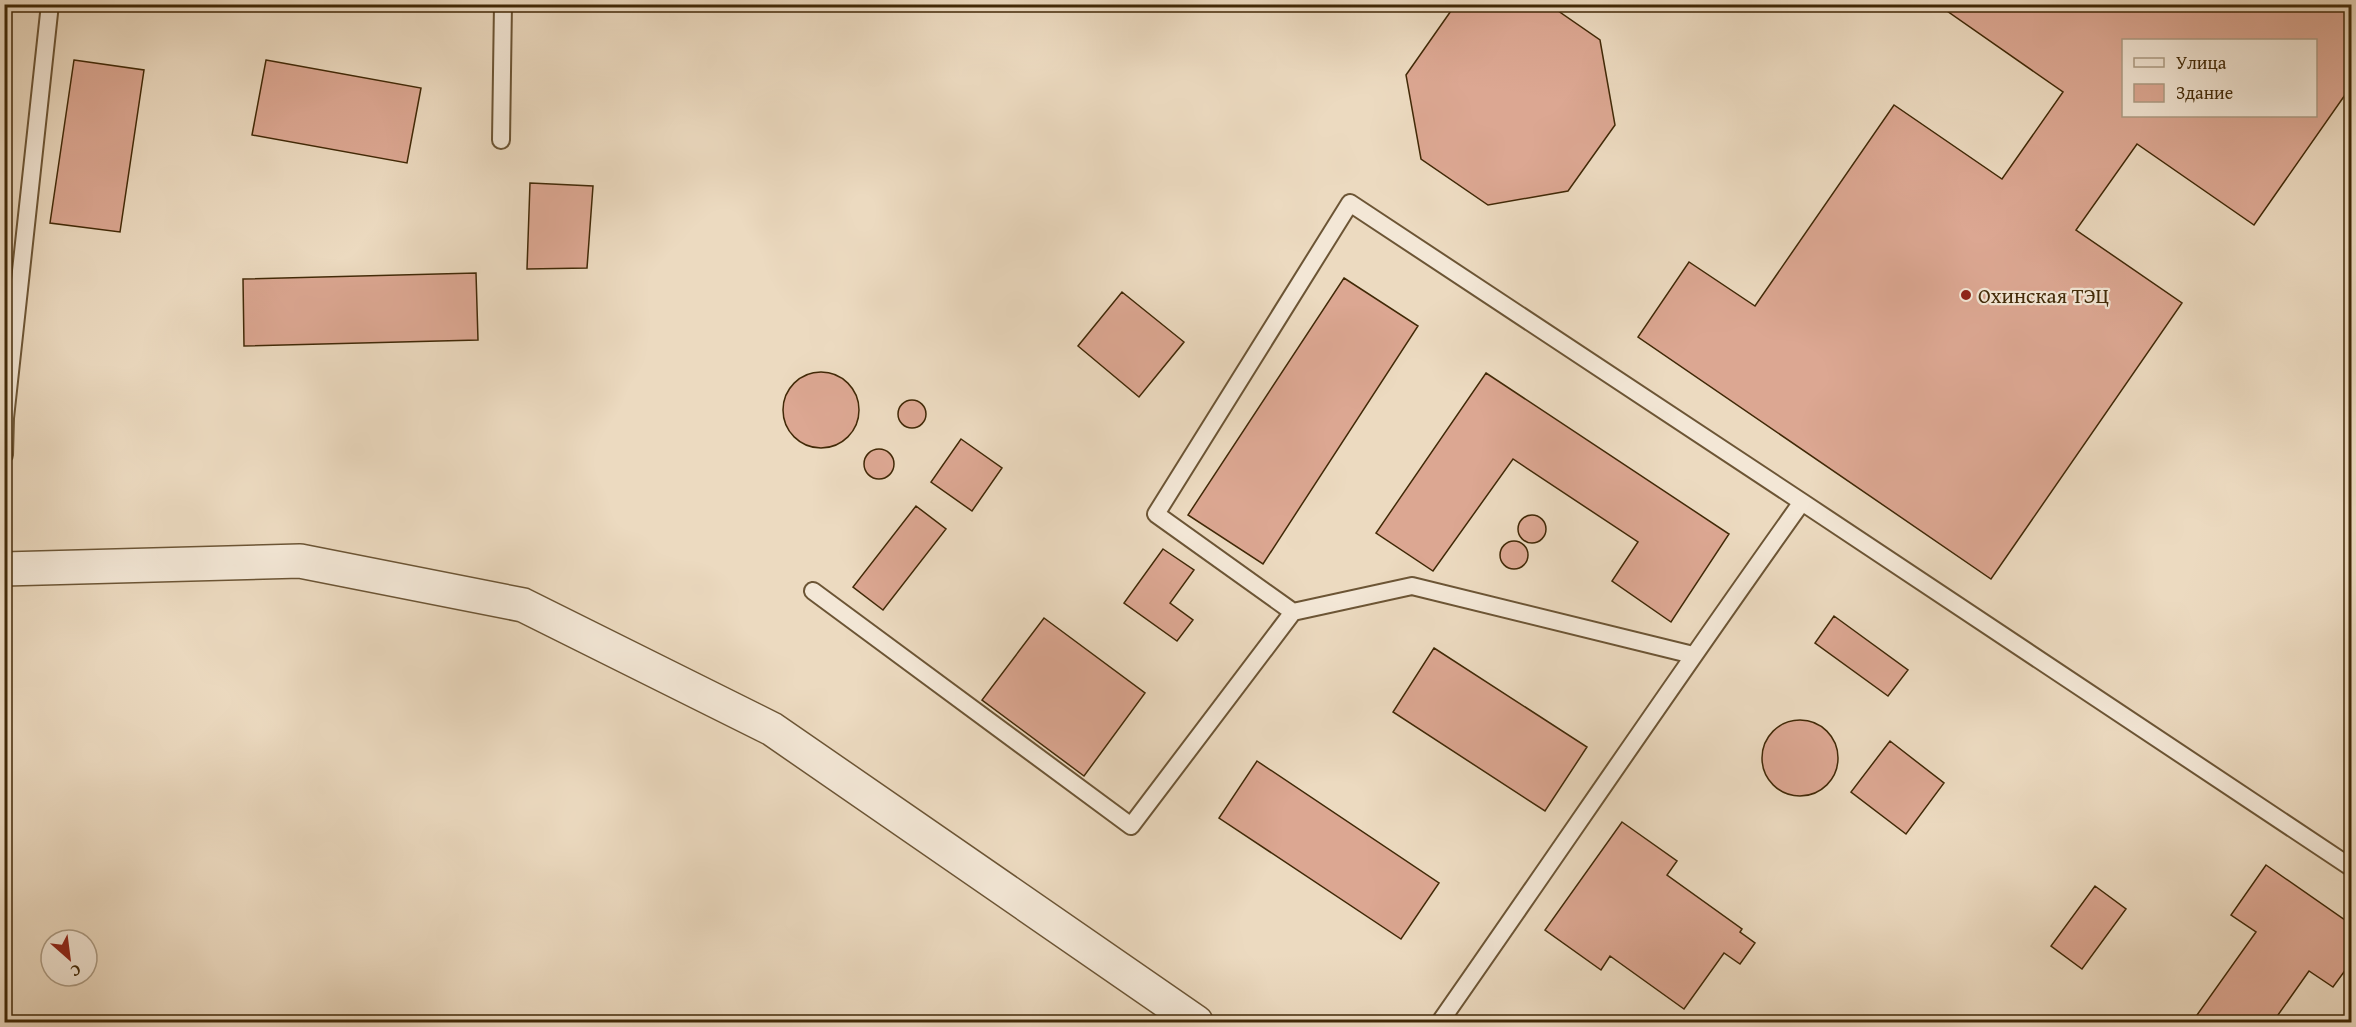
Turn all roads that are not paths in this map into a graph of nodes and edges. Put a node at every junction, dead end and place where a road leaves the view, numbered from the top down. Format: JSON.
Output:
{"nodes":[{"id":1,"x":50,"y":4,"type":"edge"},
{"id":2,"x":503,"y":4,"type":"edge"},
{"id":3,"x":501,"y":140,"type":"dead end"},
{"id":4,"x":4,"y":456,"type":"edge"},
{"id":5,"x":1802,"y":502,"type":"junction"},
{"id":6,"x":4,"y":569,"type":"edge"},
{"id":7,"x":813,"y":591,"type":"dead end"},
{"id":8,"x":1293,"y":612,"type":"junction"},
{"id":9,"x":1693,"y":655,"type":"junction"},
{"id":10,"x":2352,"y":868,"type":"edge"},
{"id":11,"x":1196,"y":1023,"type":"edge"},
{"id":12,"x":1440,"y":1023,"type":"edge"}],
"edges":[{"from":1,"to":4,"type":"lane"},
{"from":2,"to":3,"type":"lane"},
{"from":5,"to":8,"type":"lane"},
{"from":5,"to":9,"type":"lane"},
{"from":5,"to":10,"type":"lane"},
{"from":6,"to":11,"type":"street"},
{"from":7,"to":8,"type":"lane"},
{"from":8,"to":9,"type":"lane"},
{"from":9,"to":12,"type":"lane"}]}
